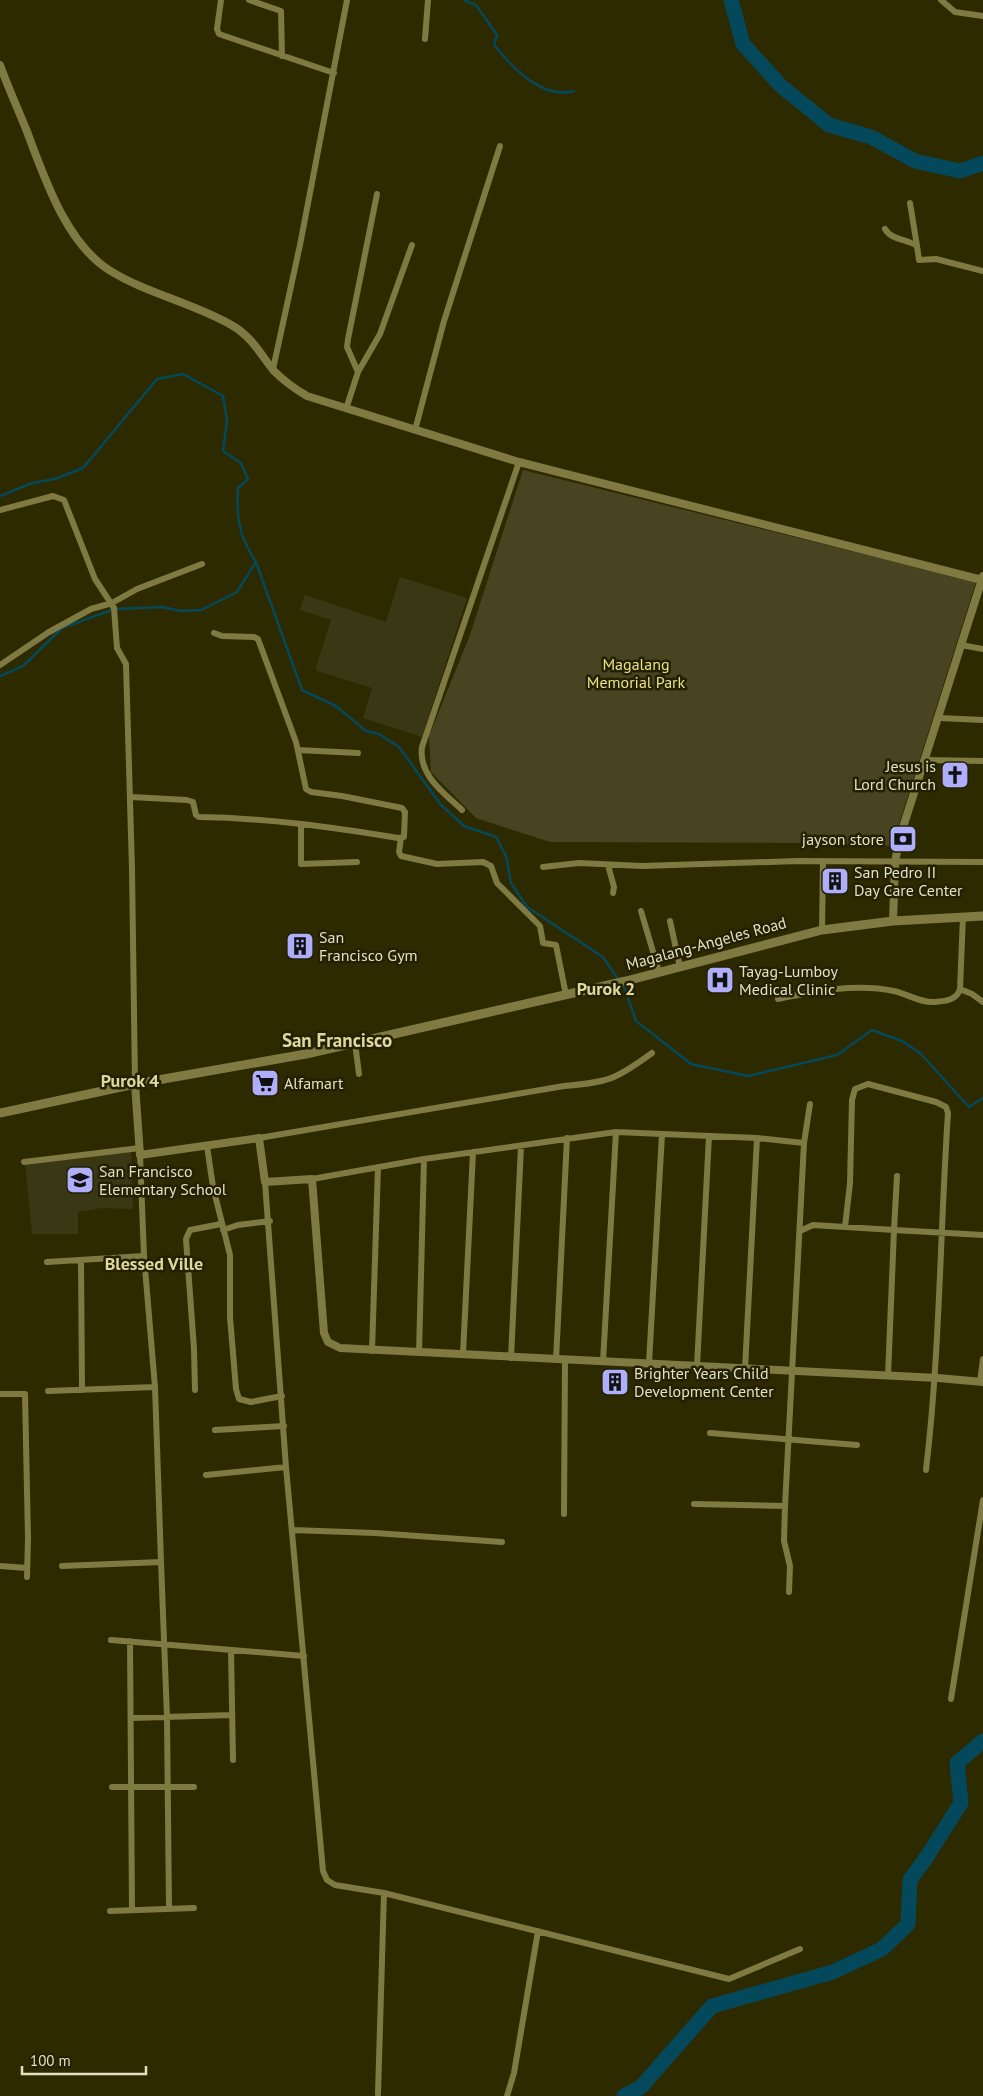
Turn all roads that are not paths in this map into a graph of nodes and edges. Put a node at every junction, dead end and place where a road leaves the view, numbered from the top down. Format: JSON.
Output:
{"nodes":[{"id":1,"x":221,"y":0,"type":"edge"},
{"id":2,"x":248,"y":0,"type":"edge"},
{"id":3,"x":347,"y":0,"type":"edge"},
{"id":4,"x":428,"y":0,"type":"edge"},
{"id":5,"x":941,"y":0,"type":"edge"},
{"id":6,"x":983,"y":16,"type":"edge"},
{"id":7,"x":425,"y":39,"type":"dead end"},
{"id":8,"x":282,"y":56,"type":"junction"},
{"id":9,"x":0,"y":66,"type":"edge"},
{"id":10,"x":334,"y":73,"type":"junction"},
{"id":11,"x":500,"y":146,"type":"dead end"},
{"id":12,"x":378,"y":194,"type":"dead end"},
{"id":13,"x":910,"y":203,"type":"dead end"},
{"id":14,"x":884,"y":229,"type":"dead end"},
{"id":15,"x":412,"y":245,"type":"dead end"},
{"id":16,"x":917,"y":246,"type":"junction"},
{"id":17,"x":983,"y":271,"type":"edge"},
{"id":18,"x":273,"y":369,"type":"junction"},
{"id":19,"x":358,"y":372,"type":"junction"},
{"id":20,"x":346,"y":410,"type":"junction"},
{"id":21,"x":415,"y":430,"type":"junction"},
{"id":22,"x":519,"y":462,"type":"junction"},
{"id":23,"x":0,"y":510,"type":"edge"},
{"id":24,"x":202,"y":564,"type":"dead end"},
{"id":25,"x":982,"y":578,"type":"edge"},
{"id":26,"x":112,"y":603,"type":"junction"},
{"id":27,"x":214,"y":633,"type":"dead end"},
{"id":28,"x":961,"y":645,"type":"junction"},
{"id":29,"x":983,"y":649,"type":"edge"},
{"id":30,"x":0,"y":665,"type":"edge"},
{"id":31,"x":939,"y":718,"type":"junction"},
{"id":32,"x":983,"y":720,"type":"edge"},
{"id":33,"x":298,"y":750,"type":"junction"},
{"id":34,"x":358,"y":753,"type":"dead end"},
{"id":35,"x":925,"y":760,"type":"junction"},
{"id":36,"x":983,"y":761,"type":"edge"},
{"id":37,"x":131,"y":797,"type":"junction"},
{"id":38,"x":462,"y":810,"type":"dead end"},
{"id":39,"x":301,"y":824,"type":"junction"},
{"id":40,"x":401,"y":838,"type":"junction"},
{"id":41,"x":357,"y":862,"type":"dead end"},
{"id":42,"x":823,"y":862,"type":"junction"},
{"id":43,"x":895,"y":862,"type":"junction"},
{"id":44,"x":983,"y":862,"type":"edge"},
{"id":45,"x":608,"y":864,"type":"junction"},
{"id":46,"x":543,"y":866,"type":"dead end"},
{"id":47,"x":613,"y":893,"type":"dead end"},
{"id":48,"x":641,"y":911,"type":"dead end"},
{"id":49,"x":963,"y":916,"type":"junction"},
{"id":50,"x":983,"y":916,"type":"edge"},
{"id":51,"x":670,"y":921,"type":"dead end"},
{"id":52,"x":893,"y":921,"type":"junction"},
{"id":53,"x":822,"y":930,"type":"junction"},
{"id":54,"x":680,"y":967,"type":"junction"},
{"id":55,"x":659,"y":972,"type":"junction"},
{"id":56,"x":960,"y":989,"type":"junction"},
{"id":57,"x":566,"y":995,"type":"junction"},
{"id":58,"x":778,"y":998,"type":"dead end"},
{"id":59,"x":983,"y":1002,"type":"edge"},
{"id":60,"x":355,"y":1043,"type":"junction"},
{"id":61,"x":652,"y":1053,"type":"dead end"},
{"id":62,"x":360,"y":1074,"type":"dead end"},
{"id":63,"x":135,"y":1084,"type":"junction"},
{"id":64,"x":810,"y":1104,"type":"dead end"},
{"id":65,"x":0,"y":1113,"type":"edge"},
{"id":66,"x":616,"y":1132,"type":"junction"},
{"id":67,"x":662,"y":1134,"type":"junction"},
{"id":68,"x":708,"y":1136,"type":"junction"},
{"id":69,"x":259,"y":1138,"type":"junction"},
{"id":70,"x":566,"y":1138,"type":"junction"},
{"id":71,"x":757,"y":1138,"type":"junction"},
{"id":72,"x":804,"y":1143,"type":"junction"},
{"id":73,"x":207,"y":1146,"type":"junction"},
{"id":74,"x":521,"y":1146,"type":"junction"},
{"id":75,"x":140,"y":1152,"type":"junction"},
{"id":76,"x":473,"y":1152,"type":"junction"},
{"id":77,"x":424,"y":1159,"type":"junction"},
{"id":78,"x":24,"y":1162,"type":"dead end"},
{"id":79,"x":378,"y":1167,"type":"junction"},
{"id":80,"x":896,"y":1176,"type":"dead end"},
{"id":81,"x":312,"y":1179,"type":"junction"},
{"id":82,"x":265,"y":1182,"type":"junction"},
{"id":83,"x":270,"y":1222,"type":"junction"},
{"id":84,"x":222,"y":1227,"type":"junction"},
{"id":85,"x":845,"y":1227,"type":"junction"},
{"id":86,"x":894,"y":1230,"type":"junction"},
{"id":87,"x":800,"y":1231,"type":"junction"},
{"id":88,"x":943,"y":1232,"type":"junction"},
{"id":89,"x":983,"y":1235,"type":"edge"},
{"id":90,"x":144,"y":1256,"type":"junction"},
{"id":91,"x":81,"y":1260,"type":"junction"},
{"id":92,"x":46,"y":1262,"type":"dead end"},
{"id":93,"x":372,"y":1351,"type":"junction"},
{"id":94,"x":419,"y":1353,"type":"junction"},
{"id":95,"x":463,"y":1354,"type":"junction"},
{"id":96,"x":511,"y":1358,"type":"junction"},
{"id":97,"x":983,"y":1359,"type":"edge"},
{"id":98,"x":556,"y":1360,"type":"junction"},
{"id":99,"x":565,"y":1361,"type":"junction"},
{"id":100,"x":603,"y":1362,"type":"junction"},
{"id":101,"x":649,"y":1363,"type":"junction"},
{"id":102,"x":697,"y":1366,"type":"junction"},
{"id":103,"x":745,"y":1369,"type":"junction"},
{"id":104,"x":793,"y":1371,"type":"junction"},
{"id":105,"x":888,"y":1376,"type":"junction"},
{"id":106,"x":933,"y":1378,"type":"junction"},
{"id":107,"x":982,"y":1382,"type":"edge"},
{"id":108,"x":154,"y":1387,"type":"junction"},
{"id":109,"x":48,"y":1390,"type":"dead end"},
{"id":110,"x":82,"y":1390,"type":"junction"},
{"id":111,"x":195,"y":1390,"type":"dead end"},
{"id":112,"x":0,"y":1394,"type":"edge"},
{"id":113,"x":282,"y":1396,"type":"junction"},
{"id":114,"x":284,"y":1426,"type":"junction"},
{"id":115,"x":215,"y":1430,"type":"dead end"},
{"id":116,"x":710,"y":1433,"type":"dead end"},
{"id":117,"x":789,"y":1440,"type":"junction"},
{"id":118,"x":857,"y":1444,"type":"dead end"},
{"id":119,"x":286,"y":1467,"type":"junction"},
{"id":120,"x":926,"y":1470,"type":"dead end"},
{"id":121,"x":206,"y":1475,"type":"dead end"},
{"id":122,"x":983,"y":1500,"type":"edge"},
{"id":123,"x":694,"y":1504,"type":"dead end"},
{"id":124,"x":785,"y":1506,"type":"junction"},
{"id":125,"x":564,"y":1514,"type":"dead end"},
{"id":126,"x":292,"y":1530,"type":"junction"},
{"id":127,"x":502,"y":1542,"type":"dead end"},
{"id":128,"x":161,"y":1562,"type":"junction"},
{"id":129,"x":0,"y":1566,"type":"edge"},
{"id":130,"x":62,"y":1566,"type":"dead end"},
{"id":131,"x":26,"y":1568,"type":"junction"},
{"id":132,"x":27,"y":1577,"type":"dead end"},
{"id":133,"x":789,"y":1592,"type":"dead end"},
{"id":134,"x":111,"y":1640,"type":"dead end"},
{"id":135,"x":130,"y":1641,"type":"junction"},
{"id":136,"x":164,"y":1644,"type":"junction"},
{"id":137,"x":231,"y":1650,"type":"junction"},
{"id":138,"x":304,"y":1656,"type":"junction"},
{"id":139,"x":951,"y":1699,"type":"dead end"},
{"id":140,"x":232,"y":1715,"type":"junction"},
{"id":141,"x":167,"y":1717,"type":"junction"},
{"id":142,"x":131,"y":1718,"type":"junction"},
{"id":143,"x":233,"y":1760,"type":"dead end"},
{"id":144,"x":112,"y":1787,"type":"dead end"},
{"id":145,"x":131,"y":1787,"type":"junction"},
{"id":146,"x":168,"y":1787,"type":"junction"},
{"id":147,"x":194,"y":1787,"type":"dead end"},
{"id":148,"x":384,"y":1893,"type":"junction"},
{"id":149,"x":194,"y":1908,"type":"dead end"},
{"id":150,"x":169,"y":1909,"type":"junction"},
{"id":151,"x":132,"y":1910,"type":"junction"},
{"id":152,"x":110,"y":1911,"type":"dead end"},
{"id":153,"x":538,"y":1931,"type":"junction"},
{"id":154,"x":800,"y":1949,"type":"dead end"},
{"id":155,"x":378,"y":2094,"type":"dead end"},
{"id":156,"x":507,"y":2096,"type":"edge"}],
"edges":[{"from":1,"to":8,"type":"street"},
{"from":2,"to":8,"type":"street"},
{"from":3,"to":10,"type":"street"},
{"from":4,"to":7,"type":"street"},
{"from":5,"to":6,"type":"street"},
{"from":8,"to":10,"type":"street"},
{"from":9,"to":18,"type":"street"},
{"from":10,"to":18,"type":"street"},
{"from":11,"to":21,"type":"street"},
{"from":12,"to":19,"type":"street"},
{"from":13,"to":16,"type":"street"},
{"from":14,"to":16,"type":"street"},
{"from":15,"to":19,"type":"street"},
{"from":16,"to":17,"type":"street"},
{"from":18,"to":20,"type":"street"},
{"from":19,"to":20,"type":"street"},
{"from":20,"to":21,"type":"street"},
{"from":21,"to":22,"type":"street"},
{"from":22,"to":25,"type":"street"},
{"from":22,"to":38,"type":"street"},
{"from":23,"to":26,"type":"street"},
{"from":24,"to":26,"type":"street"},
{"from":25,"to":28,"type":"street"},
{"from":26,"to":30,"type":"street"},
{"from":26,"to":37,"type":"street"},
{"from":27,"to":33,"type":"street"},
{"from":28,"to":29,"type":"street"},
{"from":28,"to":31,"type":"street"},
{"from":31,"to":32,"type":"street"},
{"from":31,"to":35,"type":"street"},
{"from":33,"to":34,"type":"street"},
{"from":33,"to":40,"type":"street"},
{"from":35,"to":36,"type":"street"},
{"from":35,"to":43,"type":"street"},
{"from":37,"to":39,"type":"street"},
{"from":37,"to":63,"type":"street"},
{"from":39,"to":40,"type":"street"},
{"from":39,"to":41,"type":"street"},
{"from":40,"to":57,"type":"street"},
{"from":42,"to":43,"type":"street"},
{"from":42,"to":45,"type":"street"},
{"from":42,"to":53,"type":"street"},
{"from":43,"to":44,"type":"street"},
{"from":43,"to":52,"type":"street"},
{"from":45,"to":46,"type":"street"},
{"from":45,"to":47,"type":"street"},
{"from":48,"to":55,"type":"street"},
{"from":49,"to":50,"type":"main road","name":"Magalang-Angeles Road"},
{"from":49,"to":52,"type":"main road","name":"Magalang-Angeles Road"},
{"from":49,"to":56,"type":"street"},
{"from":51,"to":54,"type":"street"},
{"from":52,"to":53,"type":"main road","name":"Magalang-Angeles Road"},
{"from":53,"to":54,"type":"main road","name":"Magalang-Angeles Road"},
{"from":54,"to":55,"type":"main road","name":"Magalang-Angeles Road"},
{"from":55,"to":57,"type":"main road","name":"Magalang-Angeles Road"},
{"from":56,"to":58,"type":"street"},
{"from":56,"to":59,"type":"street"},
{"from":57,"to":60,"type":"main road","name":"Magalang-Angeles Road"},
{"from":60,"to":62,"type":"street"},
{"from":60,"to":63,"type":"main road","name":"Magalang-Angeles Road"},
{"from":61,"to":69,"type":"street"},
{"from":63,"to":65,"type":"main road","name":"Magalang-Angeles Road"},
{"from":63,"to":75,"type":"street"},
{"from":64,"to":72,"type":"street"},
{"from":66,"to":67,"type":"street"},
{"from":66,"to":70,"type":"street"},
{"from":66,"to":100,"type":"street"},
{"from":67,"to":68,"type":"street"},
{"from":67,"to":101,"type":"street"},
{"from":68,"to":71,"type":"street"},
{"from":68,"to":102,"type":"street"},
{"from":69,"to":73,"type":"street"},
{"from":69,"to":82,"type":"street"},
{"from":70,"to":74,"type":"street"},
{"from":70,"to":98,"type":"street"},
{"from":71,"to":72,"type":"street"},
{"from":71,"to":103,"type":"street"},
{"from":72,"to":87,"type":"street"},
{"from":73,"to":75,"type":"street"},
{"from":73,"to":84,"type":"street"},
{"from":74,"to":76,"type":"street"},
{"from":74,"to":96,"type":"street"},
{"from":75,"to":78,"type":"street"},
{"from":75,"to":90,"type":"street"},
{"from":76,"to":77,"type":"street"},
{"from":76,"to":95,"type":"street"},
{"from":77,"to":79,"type":"street"},
{"from":77,"to":94,"type":"street"},
{"from":79,"to":81,"type":"street"},
{"from":79,"to":93,"type":"street"},
{"from":80,"to":86,"type":"street"},
{"from":81,"to":82,"type":"street"},
{"from":81,"to":93,"type":"street"},
{"from":82,"to":83,"type":"street"},
{"from":83,"to":84,"type":"street"},
{"from":83,"to":113,"type":"street"},
{"from":84,"to":111,"type":"street"},
{"from":84,"to":113,"type":"street"},
{"from":85,"to":86,"type":"street"},
{"from":85,"to":87,"type":"street"},
{"from":85,"to":88,"type":"street"},
{"from":86,"to":88,"type":"street"},
{"from":86,"to":105,"type":"street"},
{"from":87,"to":104,"type":"street"},
{"from":88,"to":89,"type":"street"},
{"from":88,"to":106,"type":"street"},
{"from":90,"to":91,"type":"street"},
{"from":90,"to":108,"type":"street"},
{"from":91,"to":92,"type":"street"},
{"from":91,"to":110,"type":"street"},
{"from":93,"to":94,"type":"street"},
{"from":94,"to":95,"type":"street"},
{"from":95,"to":96,"type":"street"},
{"from":96,"to":98,"type":"street"},
{"from":97,"to":107,"type":"street"},
{"from":98,"to":99,"type":"street"},
{"from":99,"to":100,"type":"street"},
{"from":99,"to":125,"type":"street"},
{"from":100,"to":101,"type":"street"},
{"from":101,"to":102,"type":"street"},
{"from":102,"to":103,"type":"street"},
{"from":103,"to":104,"type":"street"},
{"from":104,"to":105,"type":"street"},
{"from":104,"to":117,"type":"street"},
{"from":105,"to":106,"type":"street"},
{"from":106,"to":107,"type":"street"},
{"from":106,"to":120,"type":"street"},
{"from":108,"to":110,"type":"street"},
{"from":108,"to":128,"type":"street"},
{"from":109,"to":110,"type":"street"},
{"from":112,"to":131,"type":"street"},
{"from":113,"to":114,"type":"street"},
{"from":114,"to":115,"type":"street"},
{"from":114,"to":119,"type":"street"},
{"from":116,"to":117,"type":"street"},
{"from":117,"to":118,"type":"street"},
{"from":117,"to":124,"type":"street"},
{"from":119,"to":121,"type":"street"},
{"from":119,"to":126,"type":"street"},
{"from":122,"to":139,"type":"street"},
{"from":123,"to":124,"type":"street"},
{"from":124,"to":133,"type":"street"},
{"from":126,"to":127,"type":"street"},
{"from":126,"to":138,"type":"street"},
{"from":128,"to":130,"type":"street"},
{"from":128,"to":136,"type":"street"},
{"from":129,"to":131,"type":"street"},
{"from":131,"to":132,"type":"street"},
{"from":134,"to":135,"type":"street"},
{"from":135,"to":136,"type":"street"},
{"from":135,"to":142,"type":"street"},
{"from":136,"to":137,"type":"street"},
{"from":136,"to":141,"type":"street"},
{"from":137,"to":138,"type":"street"},
{"from":137,"to":140,"type":"street"},
{"from":138,"to":148,"type":"street"},
{"from":140,"to":141,"type":"street"},
{"from":140,"to":143,"type":"street"},
{"from":141,"to":142,"type":"street"},
{"from":141,"to":146,"type":"street"},
{"from":142,"to":145,"type":"street"},
{"from":144,"to":145,"type":"street"},
{"from":145,"to":146,"type":"street"},
{"from":145,"to":151,"type":"street"},
{"from":146,"to":147,"type":"street"},
{"from":146,"to":150,"type":"street"},
{"from":148,"to":153,"type":"street"},
{"from":148,"to":155,"type":"street"},
{"from":149,"to":150,"type":"street"},
{"from":150,"to":151,"type":"street"},
{"from":151,"to":152,"type":"street"},
{"from":153,"to":154,"type":"street"},
{"from":153,"to":156,"type":"street"}]}
